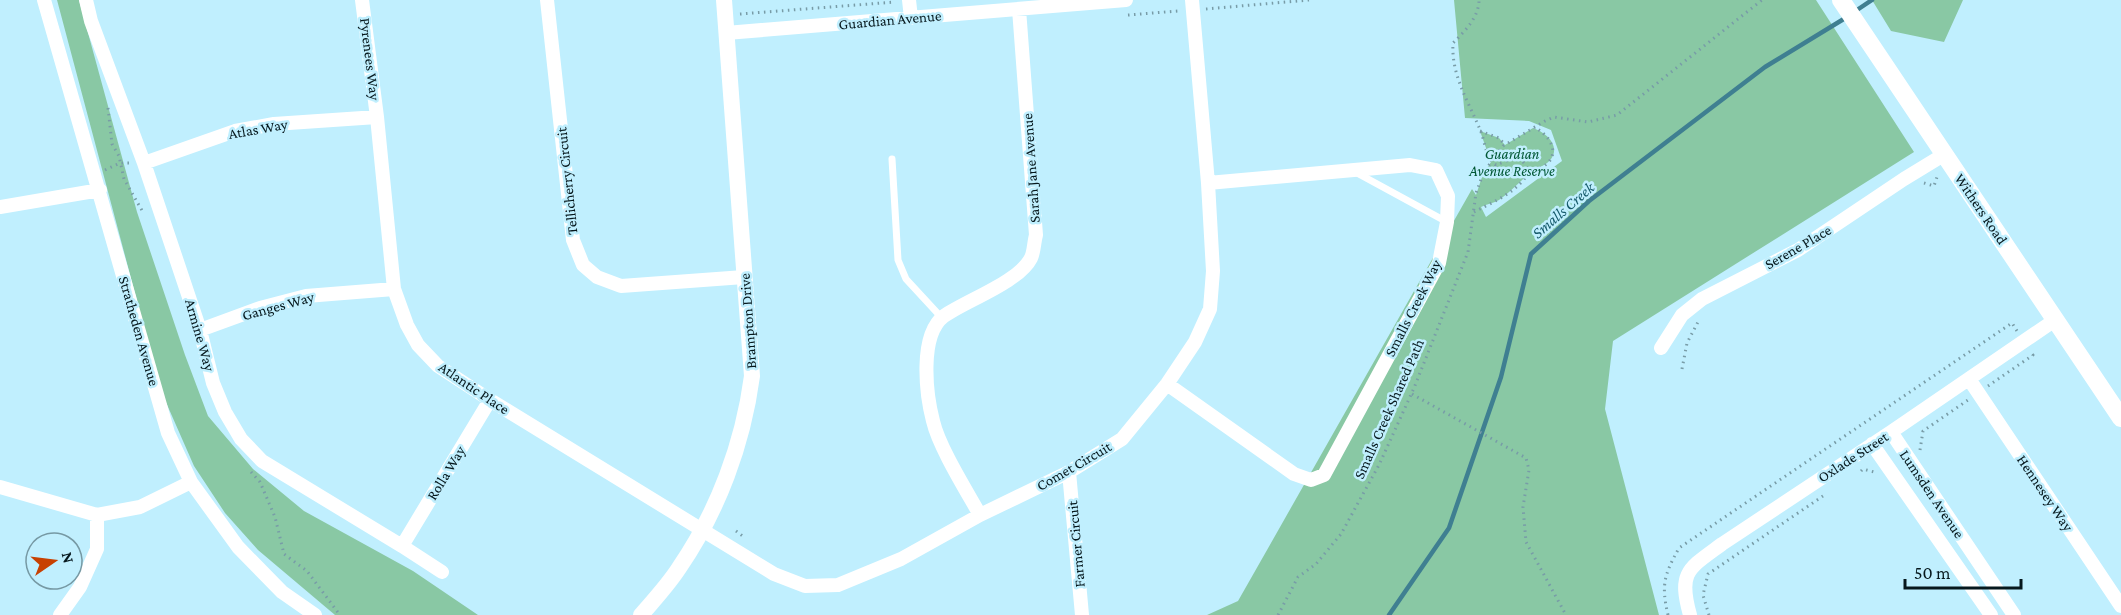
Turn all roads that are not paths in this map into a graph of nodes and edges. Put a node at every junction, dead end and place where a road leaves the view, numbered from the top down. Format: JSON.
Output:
{"nodes":[{"id":1,"x":44,"y":0,"type":"edge"},
{"id":2,"x":86,"y":0,"type":"edge"},
{"id":3,"x":362,"y":0,"type":"edge"},
{"id":4,"x":547,"y":0,"type":"edge"},
{"id":5,"x":909,"y":0,"type":"edge"},
{"id":6,"x":1126,"y":0,"type":"edge"},
{"id":7,"x":1192,"y":0,"type":"edge"},
{"id":8,"x":1842,"y":1,"type":"edge"},
{"id":9,"x":724,"y":7,"type":"edge"},
{"id":10,"x":1018,"y":9,"type":"junction"},
{"id":11,"x":911,"y":18,"type":"junction"},
{"id":12,"x":726,"y":33,"type":"junction"},
{"id":13,"x":377,"y":117,"type":"junction"},
{"id":14,"x":1944,"y":154,"type":"junction"},
{"id":15,"x":892,"y":159,"type":"dead end"},
{"id":16,"x":144,"y":163,"type":"junction"},
{"id":17,"x":1353,"y":170,"type":"junction"},
{"id":18,"x":1208,"y":183,"type":"junction"},
{"id":19,"x":100,"y":190,"type":"junction"},
{"id":20,"x":0,"y":207,"type":"edge"},
{"id":21,"x":1447,"y":222,"type":"junction"},
{"id":22,"x":744,"y":276,"type":"junction"},
{"id":23,"x":394,"y":289,"type":"junction"},
{"id":24,"x":942,"y":318,"type":"junction"},
{"id":25,"x":2055,"y":320,"type":"junction"},
{"id":26,"x":200,"y":330,"type":"junction"},
{"id":27,"x":1661,"y":348,"type":"dead end"},
{"id":28,"x":1969,"y":379,"type":"junction"},
{"id":29,"x":1167,"y":384,"type":"junction"},
{"id":30,"x":490,"y":400,"type":"junction"},
{"id":31,"x":2121,"y":418,"type":"edge"},
{"id":32,"x":1891,"y":432,"type":"junction"},
{"id":33,"x":1872,"y":444,"type":"junction"},
{"id":34,"x":1069,"y":472,"type":"junction"},
{"id":35,"x":191,"y":482,"type":"junction"},
{"id":36,"x":0,"y":487,"type":"edge"},
{"id":37,"x":98,"y":515,"type":"junction"},
{"id":38,"x":980,"y":515,"type":"junction"},
{"id":39,"x":702,"y":529,"type":"junction"},
{"id":40,"x":402,"y":546,"type":"junction"},
{"id":41,"x":442,"y":572,"type":"dead end"},
{"id":42,"x":2121,"y":606,"type":"edge"},
{"id":43,"x":60,"y":615,"type":"edge"},
{"id":44,"x":315,"y":615,"type":"edge"},
{"id":45,"x":641,"y":615,"type":"edge"},
{"id":46,"x":1082,"y":615,"type":"edge"},
{"id":47,"x":1690,"y":615,"type":"edge"},
{"id":48,"x":1991,"y":615,"type":"edge"},
{"id":49,"x":2014,"y":615,"type":"edge"}],
"edges":[{"from":1,"to":19,"type":"street","name":"Stratheden Avenue"},
{"from":2,"to":16,"type":"street","name":"Armine Way"},
{"from":3,"to":13,"type":"street","name":"Pyrenees Way"},
{"from":4,"to":22,"type":"street","name":"Tellicherry Circuit"},
{"from":5,"to":11,"type":"street"},
{"from":6,"to":10,"type":"street","name":"Guardian Avenue"},
{"from":7,"to":18,"type":"street","name":"Comet Circuit"},
{"from":8,"to":14,"type":"main road","name":"Withers Road"},
{"from":9,"to":12,"type":"street","name":"Brampton Drive"},
{"from":10,"to":11,"type":"street","name":"Guardian Avenue"},
{"from":10,"to":24,"type":"street","name":"Sarah Jane Avenue"},
{"from":11,"to":12,"type":"street","name":"Guardian Avenue"},
{"from":12,"to":22,"type":"street","name":"Brampton Drive"},
{"from":13,"to":16,"type":"street","name":"Atlas Way"},
{"from":13,"to":23,"type":"street","name":"Atlantic Place"},
{"from":14,"to":25,"type":"main road","name":"Withers Road"},
{"from":14,"to":27,"type":"street","name":"Serene Place"},
{"from":15,"to":24,"type":"lane"},
{"from":16,"to":26,"type":"street","name":"Armine Way"},
{"from":17,"to":18,"type":"street","name":"Smalls Creek Way"},
{"from":17,"to":21,"type":"lane"},
{"from":17,"to":21,"type":"street","name":"Smalls Creek Way"},
{"from":18,"to":29,"type":"street","name":"Comet Circuit"},
{"from":19,"to":20,"type":"street"},
{"from":19,"to":35,"type":"street","name":"Stratheden Avenue"},
{"from":21,"to":29,"type":"street","name":"Smalls Creek Way"},
{"from":22,"to":39,"type":"street","name":"Brampton Drive"},
{"from":23,"to":26,"type":"street","name":"Ganges Way"},
{"from":23,"to":30,"type":"street","name":"Atlantic Place"},
{"from":24,"to":38,"type":"street"},
{"from":25,"to":28,"type":"street","name":"Oxlade Street"},
{"from":25,"to":31,"type":"main road","name":"Withers Road"},
{"from":26,"to":40,"type":"street","name":"Armine Way"},
{"from":28,"to":32,"type":"street","name":"Oxlade Street"},
{"from":28,"to":42,"type":"street","name":"Hennesey Way"},
{"from":29,"to":34,"type":"street","name":"Comet Circuit"},
{"from":30,"to":39,"type":"street","name":"Atlantic Place"},
{"from":30,"to":40,"type":"street","name":"Rolla Way"},
{"from":32,"to":33,"type":"street","name":"Oxlade Street"},
{"from":32,"to":49,"type":"street","name":"Lumsden Avenue"},
{"from":33,"to":47,"type":"street","name":"Oxlade Street"},
{"from":33,"to":48,"type":"street","name":"Lumsden Avenue"},
{"from":34,"to":38,"type":"street","name":"Comet Circuit"},
{"from":34,"to":46,"type":"street","name":"Farmer Circuit"},
{"from":35,"to":37,"type":"street"},
{"from":35,"to":44,"type":"street","name":"Stratheden Avenue"},
{"from":36,"to":37,"type":"street"},
{"from":37,"to":43,"type":"street"},
{"from":38,"to":39,"type":"street","name":"Comet Circuit"},
{"from":39,"to":45,"type":"street","name":"Brampton Drive"},
{"from":40,"to":41,"type":"street","name":"Armine Way"}]}
